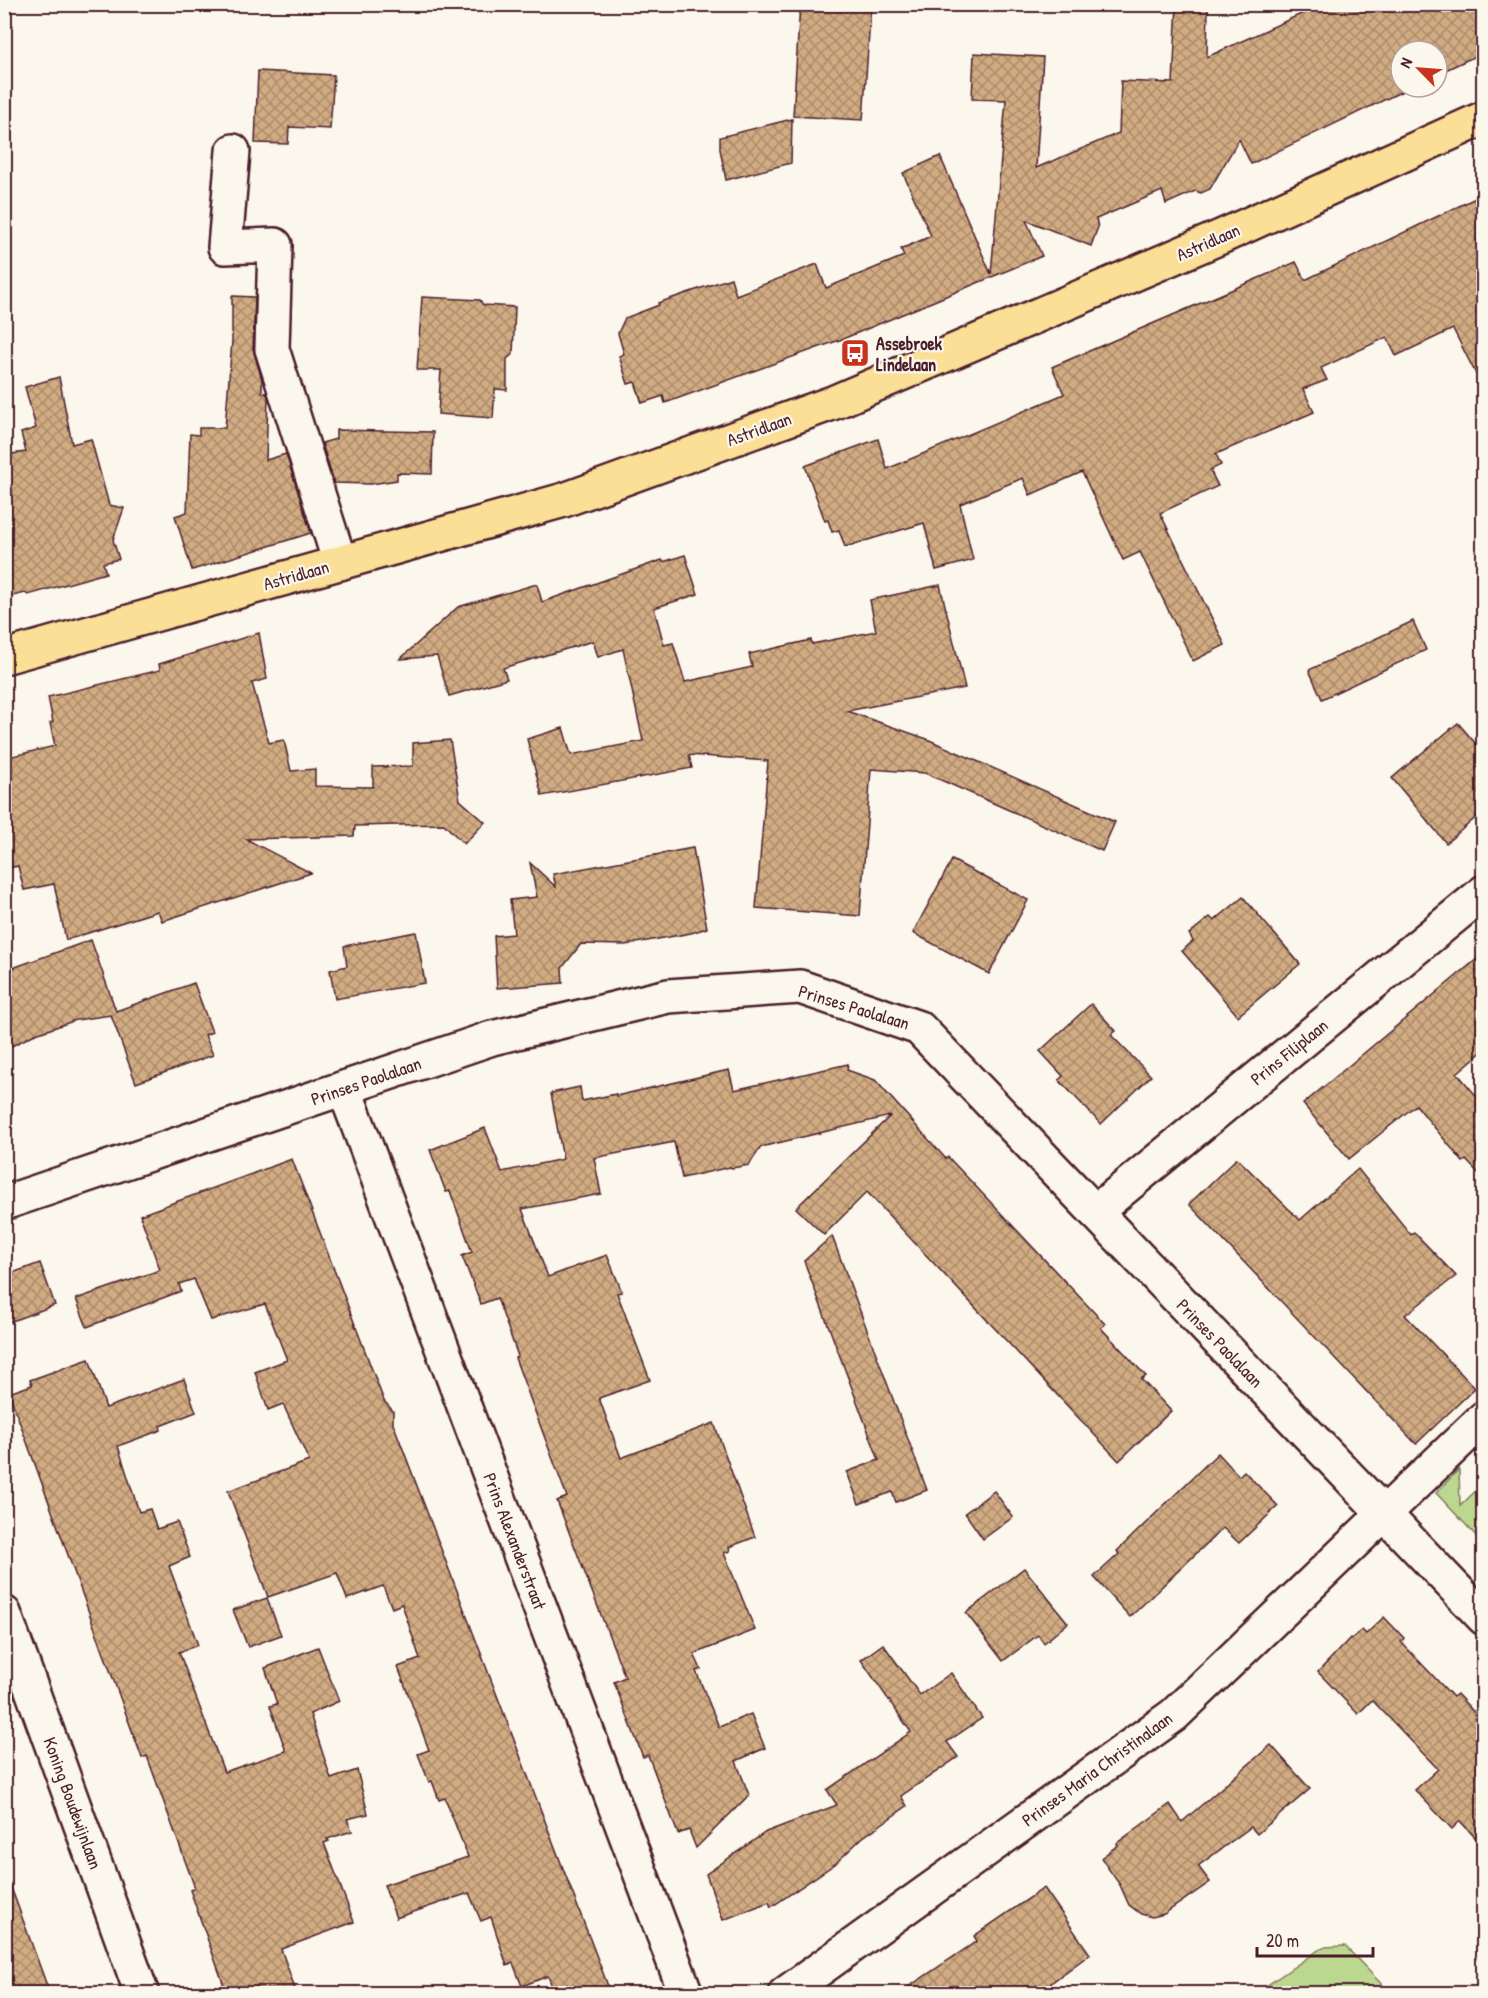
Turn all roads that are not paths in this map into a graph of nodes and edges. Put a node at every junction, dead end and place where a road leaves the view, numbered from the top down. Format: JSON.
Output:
{"nodes":[{"id":1,"x":1484,"y":118,"type":"edge"},
{"id":2,"x":232,"y":151,"type":"dead end"},
{"id":3,"x":340,"y":563,"type":"junction"},
{"id":4,"x":4,"y":657,"type":"edge"},
{"id":5,"x":1484,"y":892,"type":"edge"},
{"id":6,"x":344,"y":1088,"type":"junction"},
{"id":7,"x":4,"y":1203,"type":"edge"},
{"id":8,"x":1095,"y":1212,"type":"junction"},
{"id":9,"x":1484,"y":1418,"type":"edge"},
{"id":10,"x":1383,"y":1514,"type":"junction"},
{"id":11,"x":4,"y":1613,"type":"edge"},
{"id":12,"x":1484,"y":1618,"type":"edge"},
{"id":13,"x":142,"y":1994,"type":"edge"},
{"id":14,"x":686,"y":1994,"type":"edge"},
{"id":15,"x":785,"y":1994,"type":"edge"}],
"edges":[{"from":1,"to":3,"type":"main road","name":"Astridlaan"},
{"from":2,"to":3,"type":"street"},
{"from":3,"to":4,"type":"main road","name":"Astridlaan"},
{"from":5,"to":8,"type":"street","name":"Prins Filiplaan"},
{"from":6,"to":7,"type":"street","name":"Prinses Paolalaan"},
{"from":6,"to":8,"type":"street","name":"Prinses Paolalaan"},
{"from":6,"to":14,"type":"street","name":"Prins Alexanderstraat"},
{"from":8,"to":10,"type":"street","name":"Prinses Paolalaan"},
{"from":9,"to":10,"type":"street","name":"Prinses Maria Christinalaan"},
{"from":10,"to":12,"type":"street","name":"Prinses Paolalaan"},
{"from":10,"to":15,"type":"street","name":"Prinses Maria Christinalaan"},
{"from":11,"to":13,"type":"street","name":"Koning Boudewijnlaan"}]}
